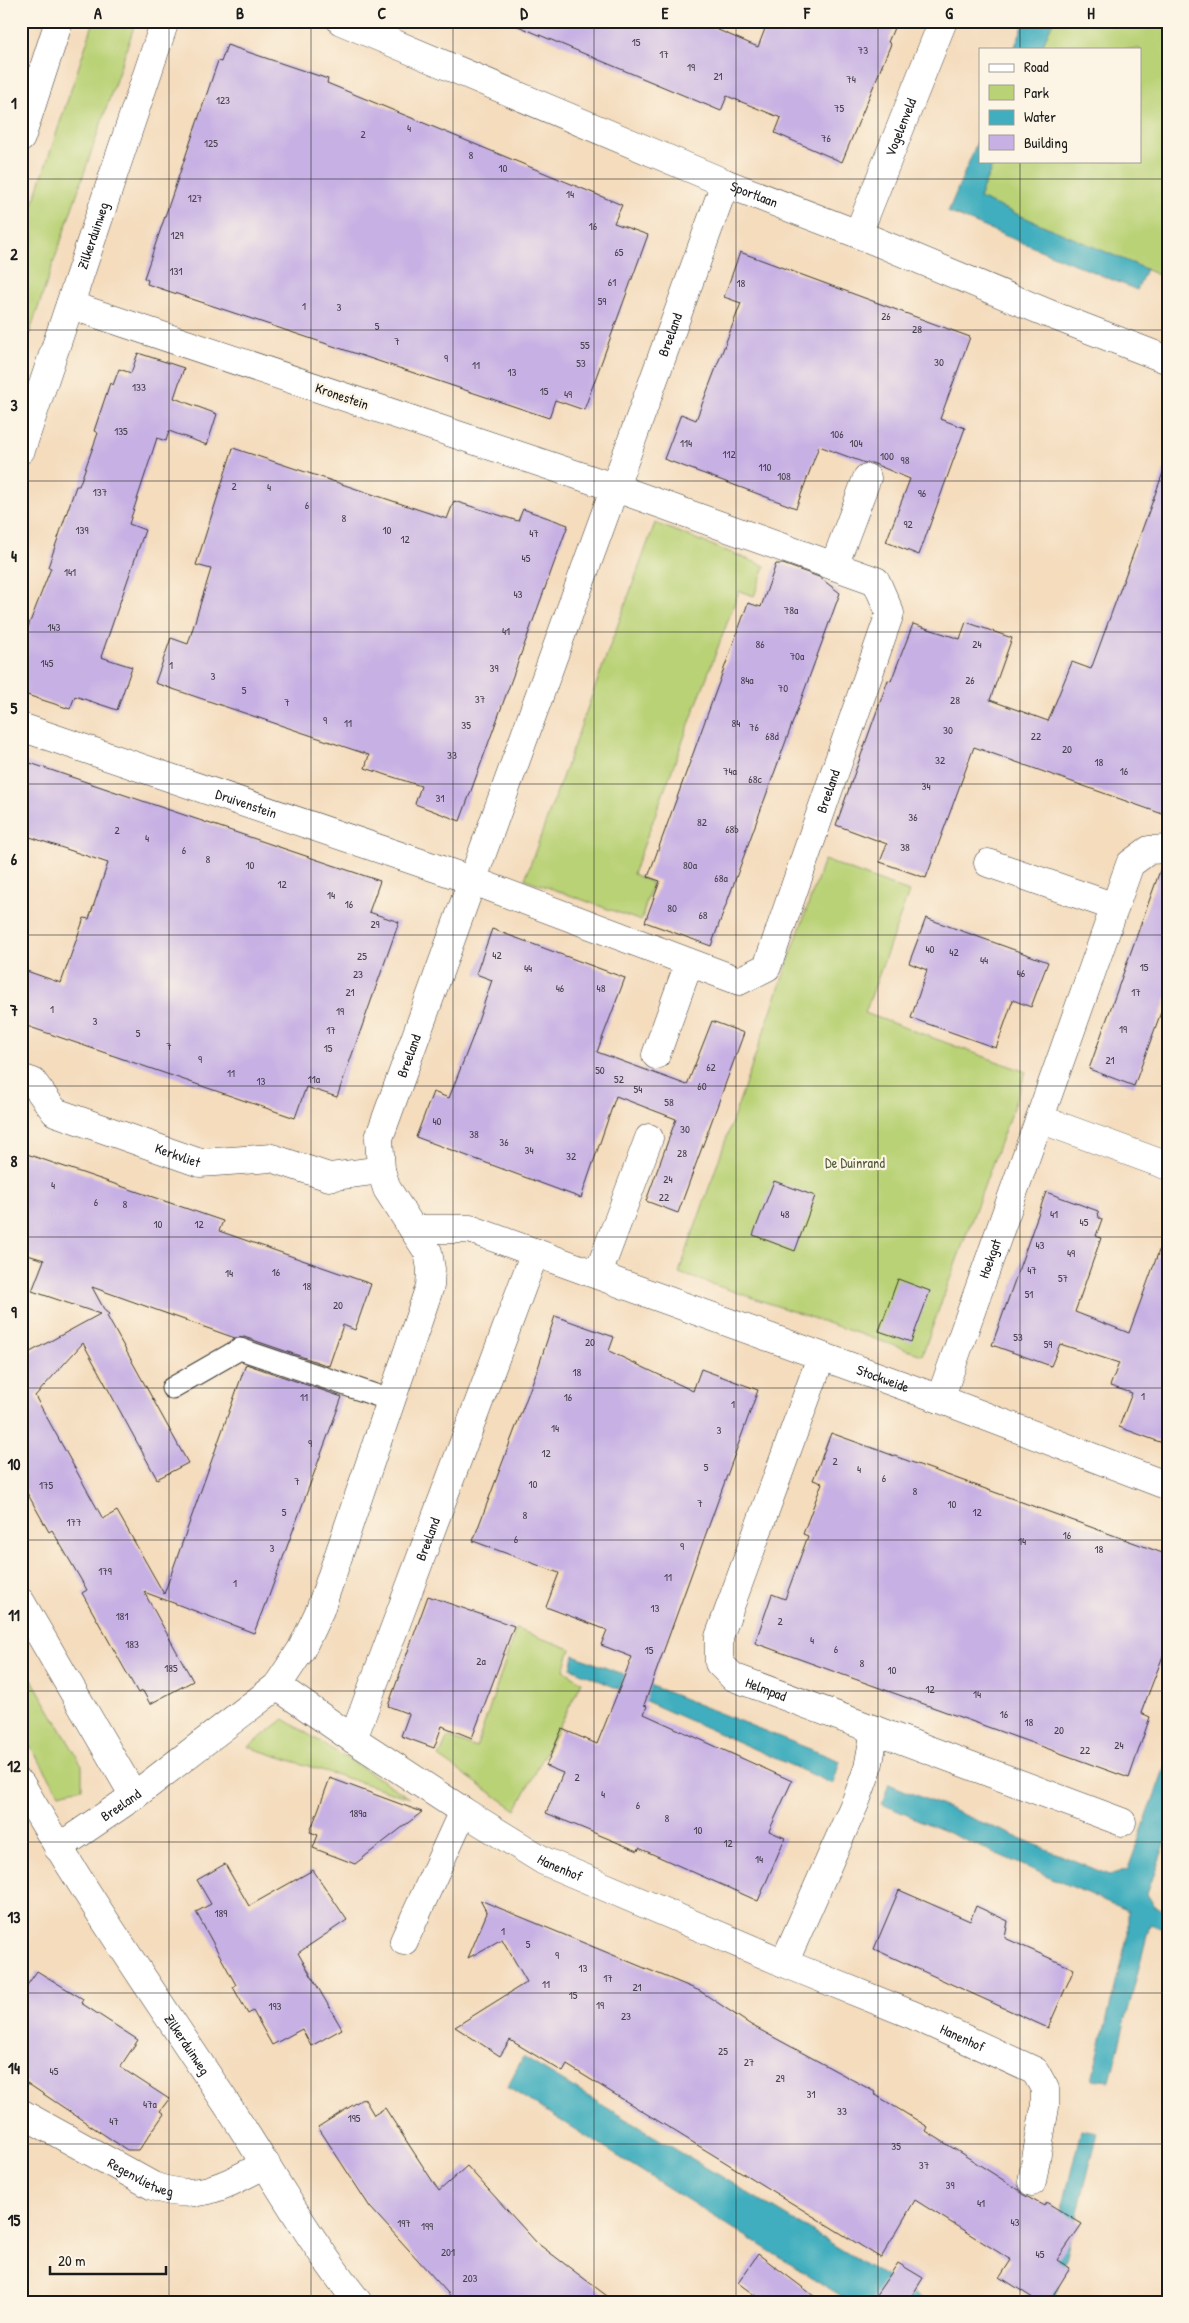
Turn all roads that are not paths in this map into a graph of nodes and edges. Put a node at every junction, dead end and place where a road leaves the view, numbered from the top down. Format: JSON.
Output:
{"nodes":[{"id":1,"x":59,"y":21,"type":"edge"},
{"id":2,"x":165,"y":21,"type":"edge"},
{"id":3,"x":341,"y":21,"type":"edge"},
{"id":4,"x":943,"y":21,"type":"edge"},
{"id":5,"x":21,"y":138,"type":"edge"},
{"id":6,"x":725,"y":182,"type":"junction"},
{"id":7,"x":858,"y":234,"type":"junction"},
{"id":8,"x":70,"y":304,"type":"junction"},
{"id":9,"x":1168,"y":360,"type":"edge"},
{"id":10,"x":21,"y":450,"type":"edge"},
{"id":11,"x":867,"y":478,"type":"dead end"},
{"id":12,"x":614,"y":487,"type":"junction"},
{"id":13,"x":834,"y":566,"type":"junction"},
{"id":14,"x":21,"y":727,"type":"edge"},
{"id":15,"x":1168,"y":849,"type":"edge"},
{"id":16,"x":988,"y":863,"type":"dead end"},
{"id":17,"x":471,"y":880,"type":"junction"},
{"id":18,"x":1115,"y":908,"type":"junction"},
{"id":19,"x":690,"y":962,"type":"junction"},
{"id":20,"x":656,"y":1055,"type":"dead end"},
{"id":21,"x":21,"y":1078,"type":"edge"},
{"id":22,"x":1040,"y":1119,"type":"junction"},
{"id":23,"x":649,"y":1138,"type":"dead end"},
{"id":24,"x":1168,"y":1166,"type":"edge"},
{"id":25,"x":381,"y":1170,"type":"junction"},
{"id":26,"x":413,"y":1229,"type":"junction"},
{"id":27,"x":535,"y":1252,"type":"junction"},
{"id":28,"x":598,"y":1274,"type":"junction"},
{"id":29,"x":821,"y":1357,"type":"junction"},
{"id":30,"x":172,"y":1388,"type":"dead end"},
{"id":31,"x":940,"y":1399,"type":"junction"},
{"id":32,"x":390,"y":1400,"type":"junction"},
{"id":33,"x":1168,"y":1486,"type":"edge"},
{"id":34,"x":21,"y":1602,"type":"edge"},
{"id":35,"x":277,"y":1686,"type":"junction"},
{"id":36,"x":875,"y":1730,"type":"junction"},
{"id":37,"x":353,"y":1739,"type":"junction"},
{"id":38,"x":21,"y":1784,"type":"edge"},
{"id":39,"x":134,"y":1796,"type":"junction"},
{"id":40,"x":463,"y":1812,"type":"junction"},
{"id":41,"x":1122,"y":1822,"type":"dead end"},
{"id":42,"x":58,"y":1848,"type":"junction"},
{"id":43,"x":404,"y":1940,"type":"dead end"},
{"id":44,"x":784,"y":1963,"type":"junction"},
{"id":45,"x":21,"y":2113,"type":"edge"},
{"id":46,"x":266,"y":2164,"type":"junction"},
{"id":47,"x":1032,"y":2182,"type":"dead end"},
{"id":48,"x":358,"y":2302,"type":"edge"}],
"edges":[{"from":1,"to":5,"type":"street"},
{"from":2,"to":8,"type":"street","name":"Zilkerduinweg"},
{"from":3,"to":6,"type":"street","name":"Sportlaan"},
{"from":4,"to":7,"type":"street","name":"Vogelenveld"},
{"from":6,"to":7,"type":"street","name":"Sportlaan"},
{"from":6,"to":12,"type":"street","name":"Breeland"},
{"from":7,"to":9,"type":"street","name":"Sportlaan"},
{"from":8,"to":10,"type":"street","name":"Zilkerduinweg"},
{"from":8,"to":12,"type":"street","name":"Kronestein"},
{"from":11,"to":13,"type":"street"},
{"from":12,"to":13,"type":"street","name":"Breeland"},
{"from":12,"to":17,"type":"street","name":"Breeland"},
{"from":13,"to":19,"type":"street","name":"Breeland"},
{"from":14,"to":17,"type":"street","name":"Druivenstein"},
{"from":15,"to":18,"type":"street","name":"Hoekgat"},
{"from":16,"to":18,"type":"street"},
{"from":17,"to":19,"type":"street","name":"Breeland"},
{"from":17,"to":25,"type":"street","name":"Breeland"},
{"from":18,"to":22,"type":"street","name":"Hoekgat"},
{"from":19,"to":20,"type":"street"},
{"from":21,"to":25,"type":"street","name":"Kerkvliet"},
{"from":22,"to":24,"type":"street"},
{"from":22,"to":31,"type":"street","name":"Hoekgat"},
{"from":23,"to":28,"type":"street"},
{"from":25,"to":26,"type":"street","name":"Breeland"},
{"from":26,"to":27,"type":"street"},
{"from":26,"to":32,"type":"street","name":"Breeland"},
{"from":27,"to":28,"type":"street"},
{"from":27,"to":37,"type":"street","name":"Breeland"},
{"from":28,"to":29,"type":"street","name":"Stockweide"},
{"from":29,"to":31,"type":"street","name":"Stockweide"},
{"from":29,"to":36,"type":"street","name":"Helmpad"},
{"from":30,"to":32,"type":"lane"},
{"from":31,"to":33,"type":"street","name":"Stockweide"},
{"from":32,"to":35,"type":"street","name":"Breeland"},
{"from":34,"to":39,"type":"street"},
{"from":35,"to":37,"type":"street"},
{"from":35,"to":39,"type":"street","name":"Breeland"},
{"from":36,"to":41,"type":"street","name":"Helmpad"},
{"from":36,"to":44,"type":"street"},
{"from":37,"to":40,"type":"street","name":"Hanenhof"},
{"from":38,"to":42,"type":"street","name":"Zilkerduinweg"},
{"from":39,"to":42,"type":"street","name":"Breeland"},
{"from":40,"to":43,"type":"street"},
{"from":40,"to":44,"type":"street","name":"Hanenhof"},
{"from":42,"to":46,"type":"street","name":"Zilkerduinweg"},
{"from":44,"to":47,"type":"street","name":"Hanenhof"},
{"from":45,"to":46,"type":"street","name":"Regenvlietweg"},
{"from":46,"to":48,"type":"street","name":"Zilkerduinweg"}]}
